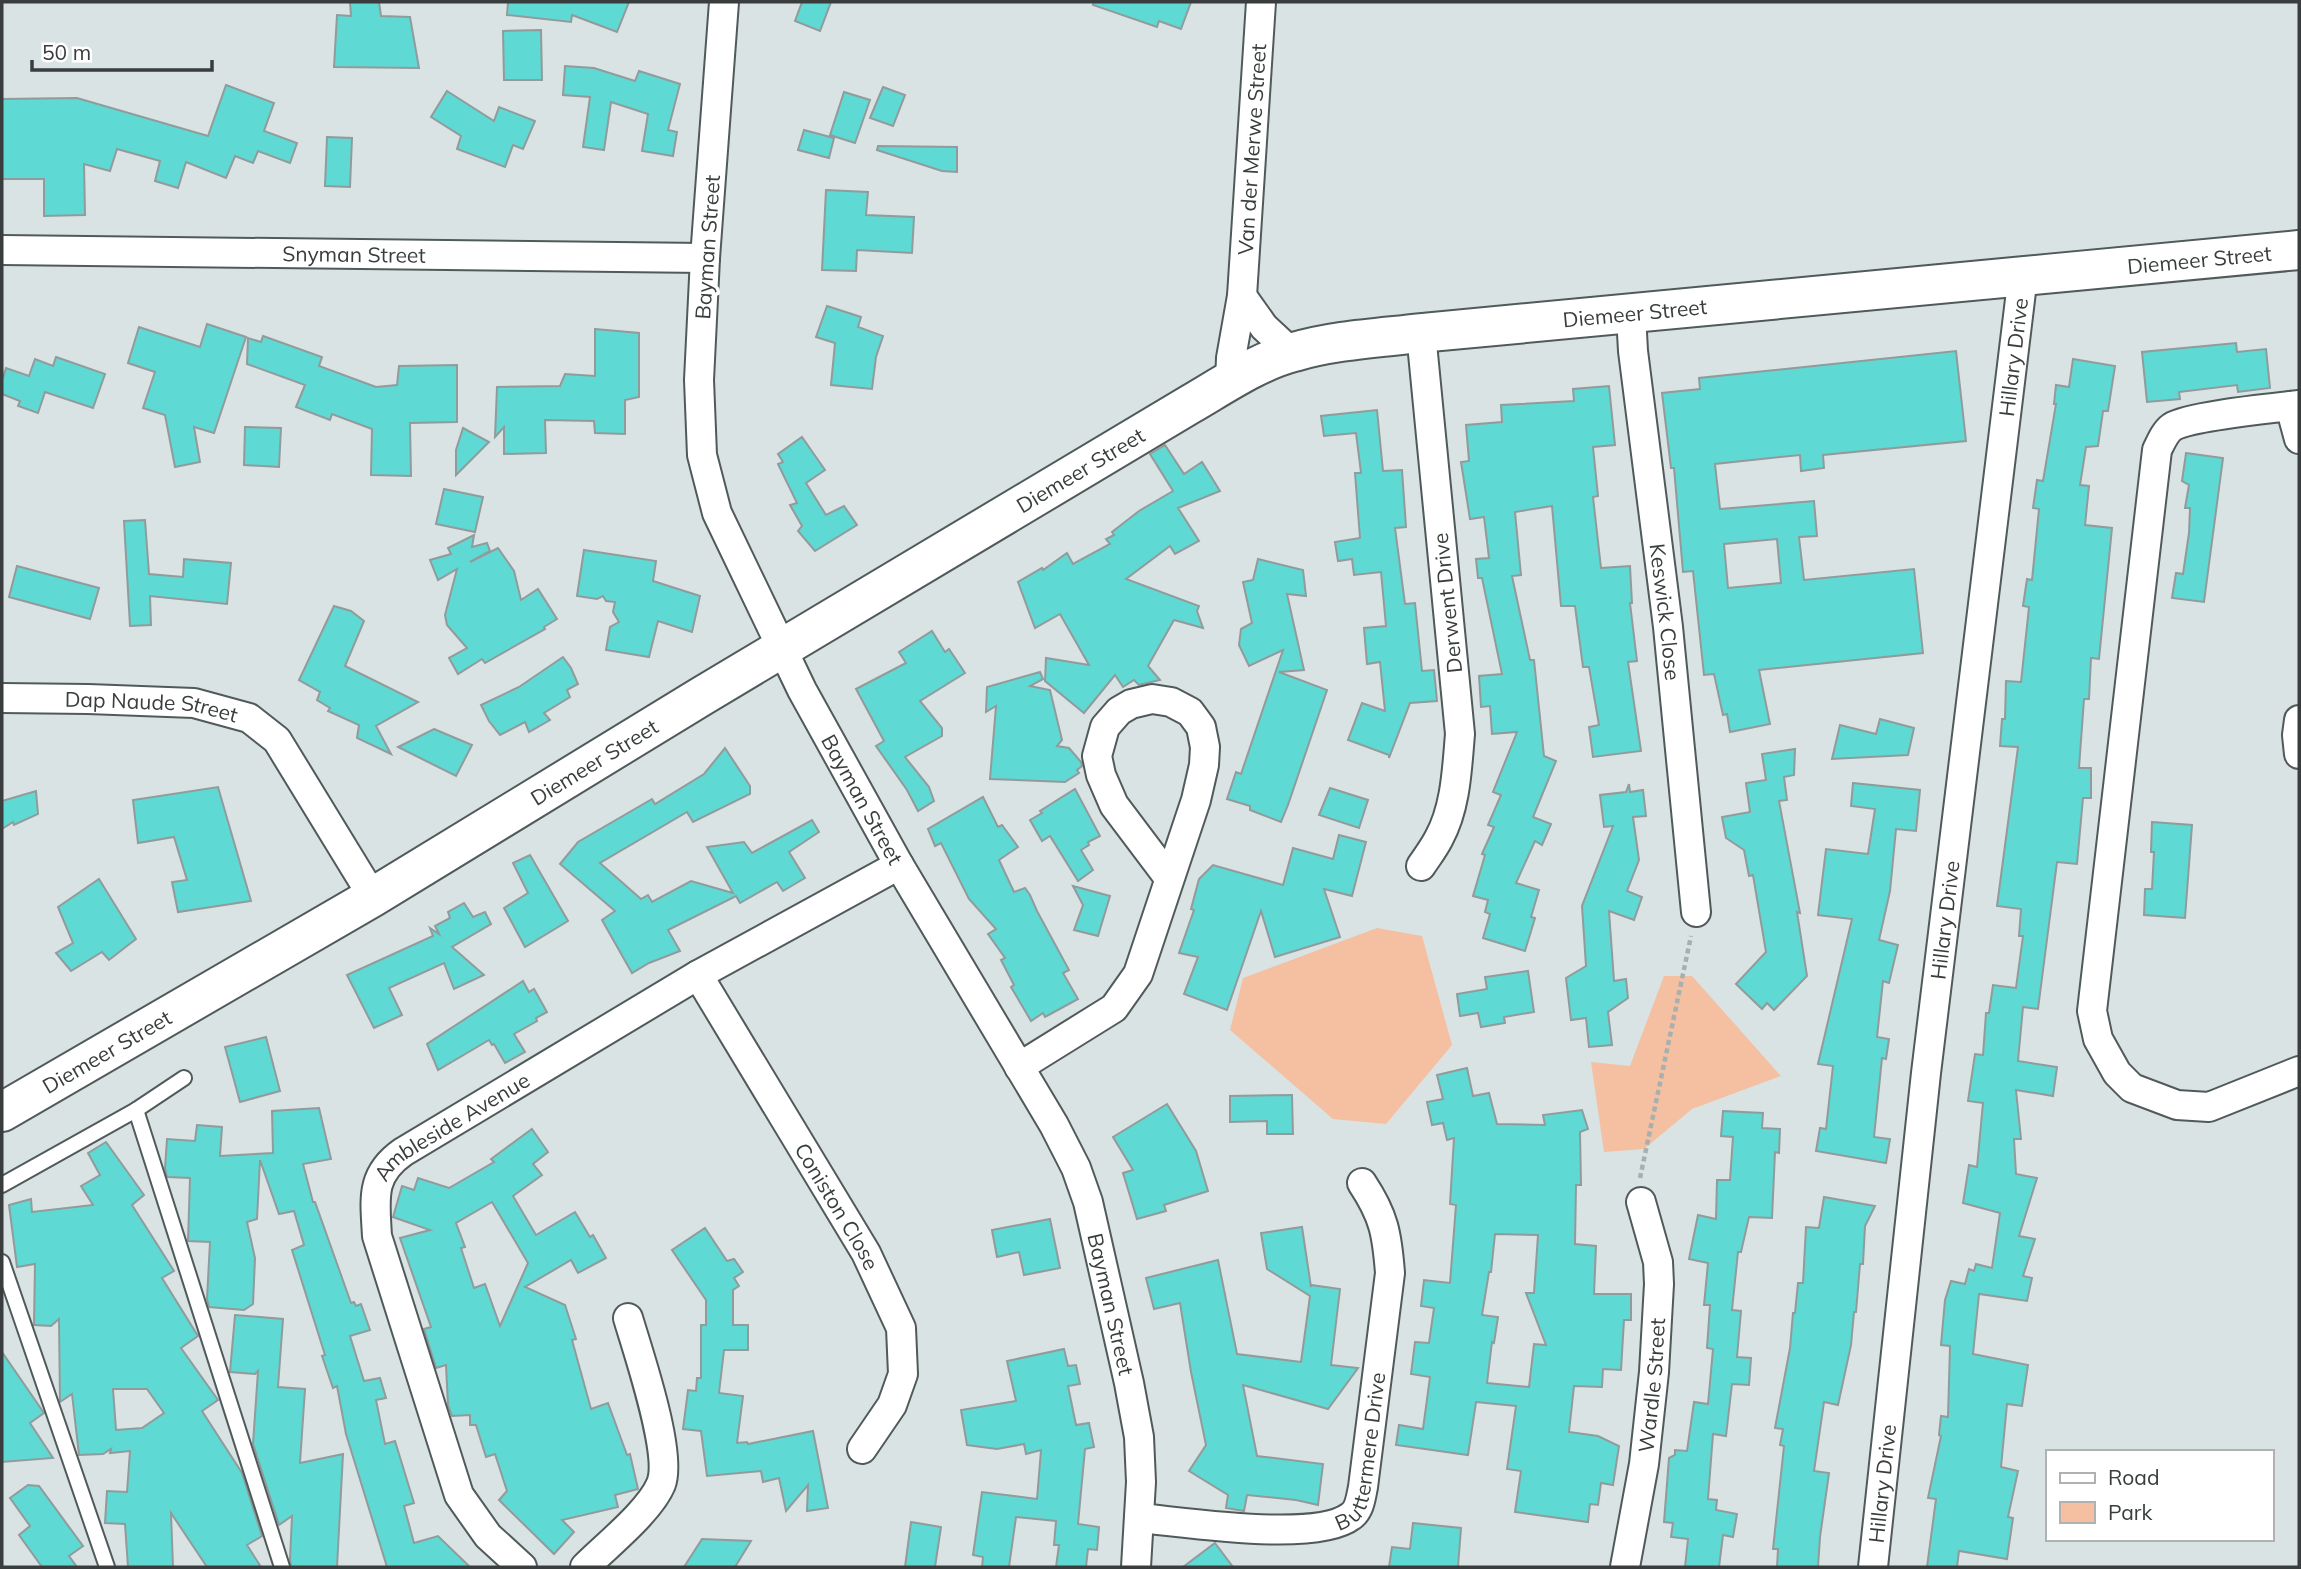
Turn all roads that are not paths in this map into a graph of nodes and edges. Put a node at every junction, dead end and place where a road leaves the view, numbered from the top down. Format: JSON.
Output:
{"nodes":[{"id":1,"x":724,"y":2,"type":"edge"},
{"id":2,"x":1261,"y":2,"type":"edge"},
{"id":3,"x":2,"y":250,"type":"edge"},
{"id":4,"x":2299,"y":250,"type":"edge"},
{"id":5,"x":705,"y":258,"type":"junction"},
{"id":6,"x":2023,"y":275,"type":"junction"},
{"id":7,"x":1242,"y":296,"type":"junction"},
{"id":8,"x":1631,"y":315,"type":"junction"},
{"id":9,"x":1421,"y":333,"type":"junction"},
{"id":10,"x":1291,"y":352,"type":"junction"},
{"id":11,"x":1230,"y":382,"type":"junction"},
{"id":12,"x":2294,"y":405,"type":"edge"},
{"id":13,"x":2299,"y":439,"type":"edge"},
{"id":14,"x":781,"y":650,"type":"junction"},
{"id":15,"x":2,"y":698,"type":"edge"},
{"id":16,"x":2299,"y":720,"type":"edge"},
{"id":17,"x":2299,"y":754,"type":"edge"},
{"id":18,"x":900,"y":865,"type":"junction"},
{"id":19,"x":1421,"y":866,"type":"dead end"},
{"id":20,"x":1168,"y":878,"type":"junction"},
{"id":21,"x":373,"y":897,"type":"junction"},
{"id":22,"x":1696,"y":912,"type":"road end"},
{"id":23,"x":698,"y":975,"type":"junction"},
{"id":24,"x":1019,"y":1068,"type":"junction"},
{"id":25,"x":2299,"y":1071,"type":"edge"},
{"id":26,"x":184,"y":1078,"type":"dead end"},
{"id":27,"x":136,"y":1110,"type":"junction"},
{"id":28,"x":2,"y":1112,"type":"edge"},
{"id":29,"x":1362,"y":1183,"type":"dead end"},
{"id":30,"x":2,"y":1185,"type":"edge"},
{"id":31,"x":1641,"y":1202,"type":"road end"},
{"id":32,"x":2,"y":1262,"type":"edge"},
{"id":33,"x":628,"y":1318,"type":"dead end"},
{"id":34,"x":862,"y":1449,"type":"dead end"},
{"id":35,"x":1139,"y":1518,"type":"junction"},
{"id":36,"x":107,"y":1567,"type":"edge"},
{"id":37,"x":282,"y":1567,"type":"edge"},
{"id":38,"x":522,"y":1567,"type":"edge"},
{"id":39,"x":585,"y":1567,"type":"edge"},
{"id":40,"x":1136,"y":1567,"type":"edge"},
{"id":41,"x":1625,"y":1567,"type":"edge"},
{"id":42,"x":1874,"y":1567,"type":"edge"}],
"edges":[{"from":1,"to":5,"type":"street","name":"Bayman Street"},
{"from":2,"to":7,"type":"street","name":"Van der Merwe Street"},
{"from":3,"to":5,"type":"street","name":"Snyman Street"},
{"from":4,"to":6,"type":"street","name":"Diemeer Street"},
{"from":5,"to":14,"type":"street","name":"Bayman Street"},
{"from":6,"to":8,"type":"street","name":"Diemeer Street"},
{"from":6,"to":42,"type":"street","name":"Hillary Drive"},
{"from":7,"to":10,"type":"street"},
{"from":7,"to":11,"type":"street","name":"Van der Merwe Street"},
{"from":8,"to":9,"type":"street","name":"Diemeer Street"},
{"from":8,"to":22,"type":"street","name":"Keswick Close"},
{"from":9,"to":10,"type":"street","name":"Diemeer Street"},
{"from":9,"to":19,"type":"street","name":"Derwent Drive"},
{"from":10,"to":11,"type":"street","name":"Diemeer Street"},
{"from":11,"to":14,"type":"street","name":"Diemeer Street"},
{"from":12,"to":13,"type":"street"},
{"from":12,"to":25,"type":"street"},
{"from":14,"to":18,"type":"street","name":"Bayman Street"},
{"from":14,"to":21,"type":"street","name":"Diemeer Street"},
{"from":15,"to":21,"type":"street","name":"Dap Naude Street"},
{"from":16,"to":17,"type":"street"},
{"from":18,"to":23,"type":"street","name":"Ambleside Avenue"},
{"from":18,"to":24,"type":"street","name":"Bayman Street"},
{"from":20,"to":20,"type":"street"},
{"from":20,"to":24,"type":"street"},
{"from":21,"to":28,"type":"street","name":"Diemeer Street"},
{"from":23,"to":34,"type":"street","name":"Coniston Close"},
{"from":23,"to":38,"type":"street","name":"Ambleside Avenue"},
{"from":24,"to":35,"type":"street","name":"Bayman Street"},
{"from":26,"to":27,"type":"lane"},
{"from":27,"to":30,"type":"lane"},
{"from":27,"to":37,"type":"lane"},
{"from":29,"to":35,"type":"street","name":"Buttermere Drive"},
{"from":31,"to":41,"type":"street","name":"Wardle Street"},
{"from":32,"to":36,"type":"lane"},
{"from":33,"to":39,"type":"street"},
{"from":35,"to":40,"type":"street","name":"Bayman Street"}]}
